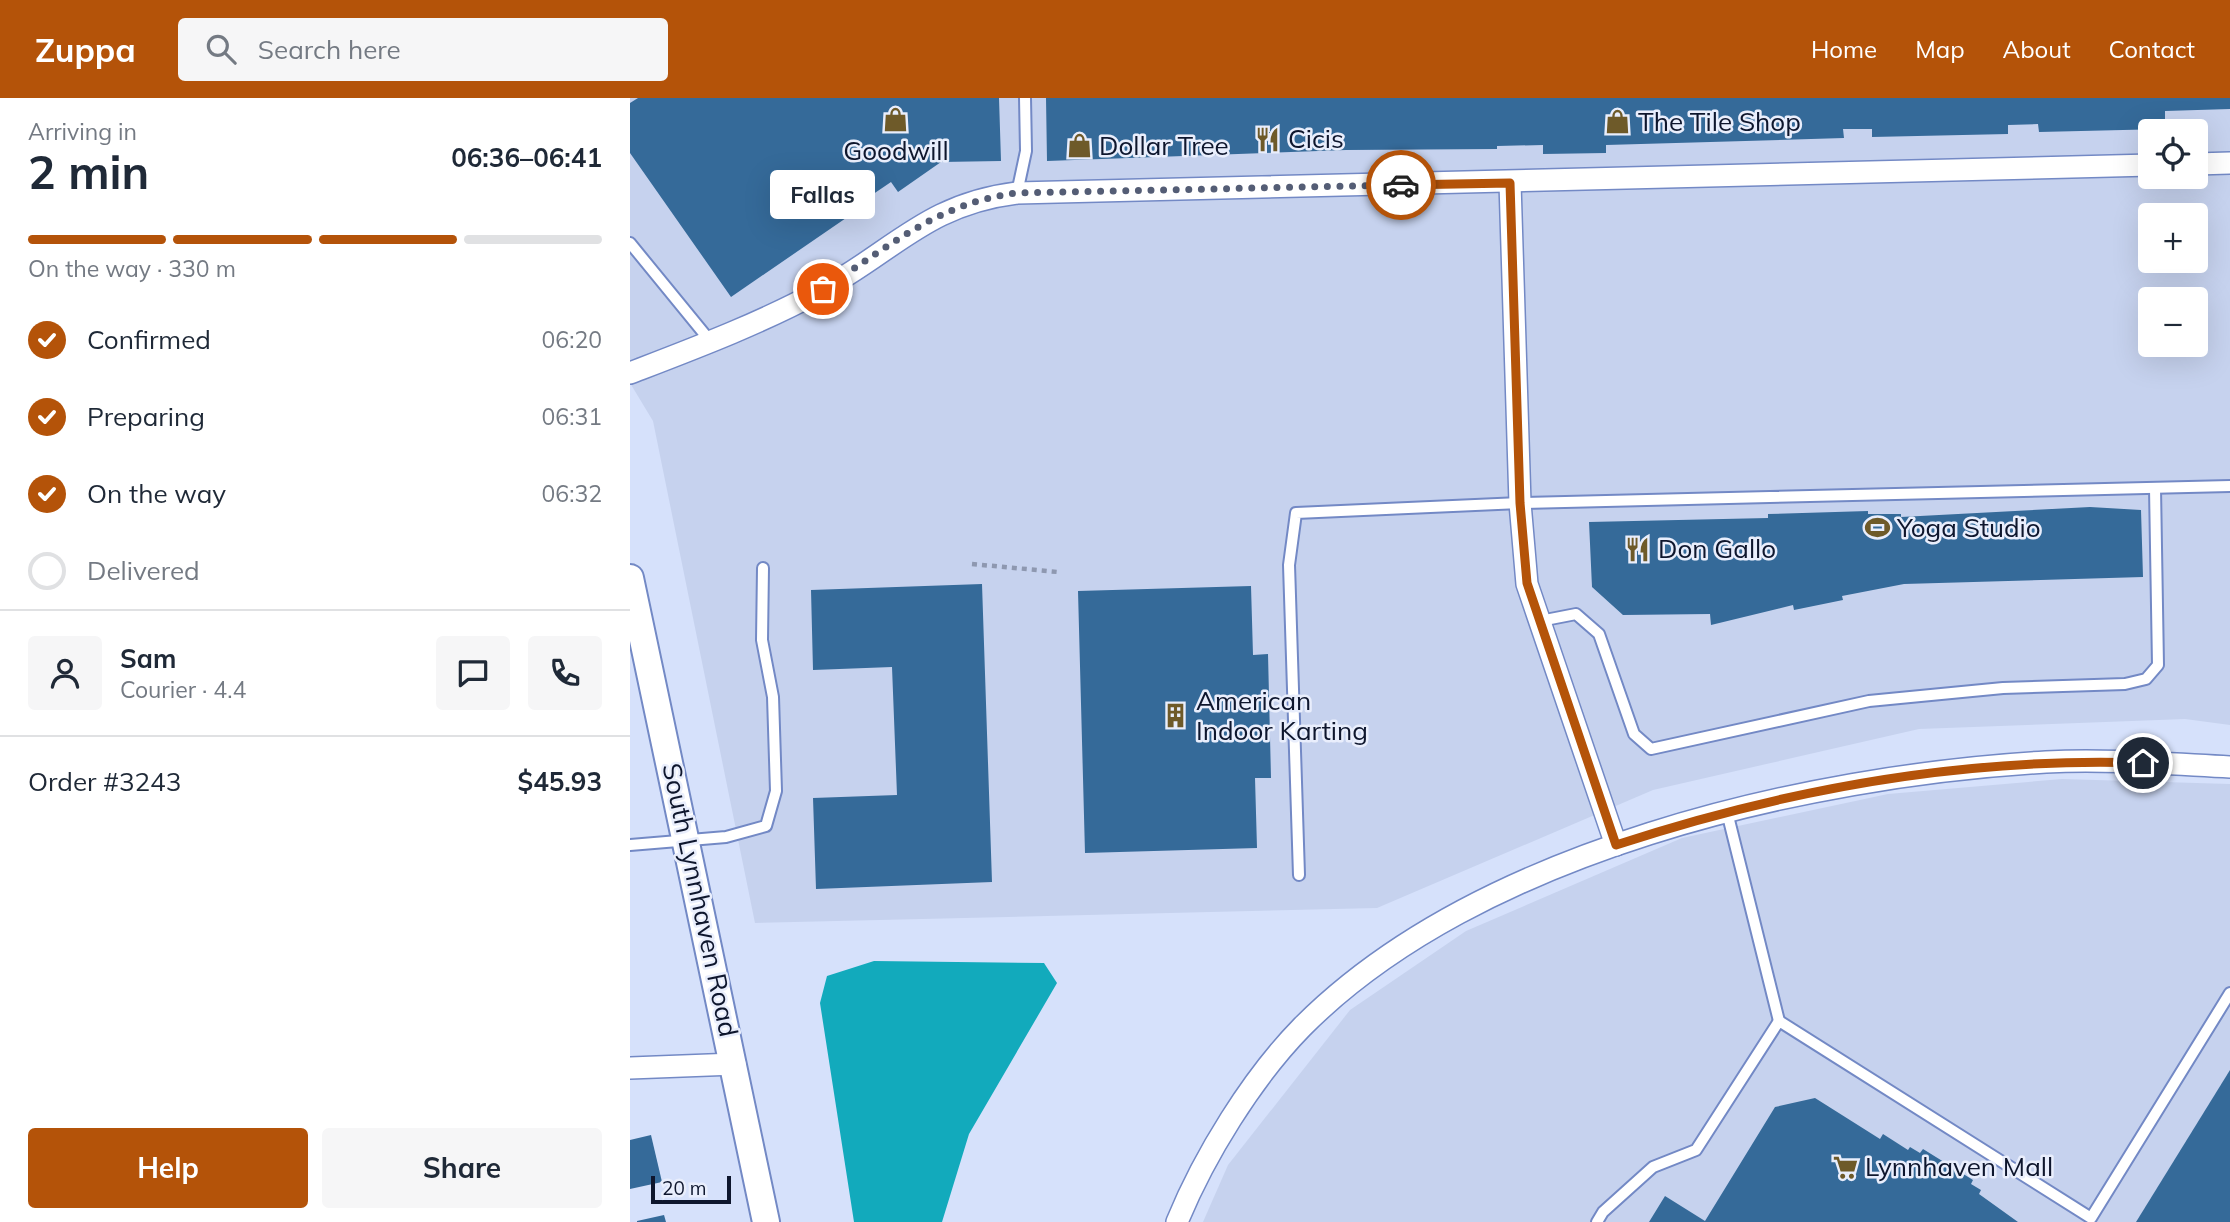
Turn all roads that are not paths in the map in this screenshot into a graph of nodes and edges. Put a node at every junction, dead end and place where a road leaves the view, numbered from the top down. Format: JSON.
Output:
{"nodes":[{"id":1,"x":1025,"y":98,"type":"edge"},
{"id":2,"x":2230,"y":163,"type":"edge"},
{"id":3,"x":2208,"y":164,"type":"edge"},
{"id":4,"x":2138,"y":165,"type":"edge"},
{"id":5,"x":1510,"y":183,"type":"junction"},
{"id":6,"x":1017,"y":193,"type":"junction"},
{"id":7,"x":630,"y":243,"type":"edge"},
{"id":8,"x":710,"y":342,"type":"junction"},
{"id":9,"x":630,"y":373,"type":"edge"},
{"id":10,"x":2230,"y":486,"type":"edge"},
{"id":11,"x":2155,"y":488,"type":"junction"},
{"id":12,"x":1520,"y":503,"type":"junction"},
{"id":13,"x":763,"y":568,"type":"dead end"},
{"id":14,"x":630,"y":578,"type":"edge"},
{"id":15,"x":1540,"y":621,"type":"junction"},
{"id":16,"x":2230,"y":767,"type":"edge"},
{"id":17,"x":1727,"y":812,"type":"junction"},
{"id":18,"x":687,"y":841,"type":"junction"},
{"id":19,"x":630,"y":845,"type":"edge"},
{"id":20,"x":1616,"y":845,"type":"junction"},
{"id":21,"x":1299,"y":875,"type":"dead end"},
{"id":22,"x":2230,"y":993,"type":"edge"},
{"id":23,"x":1779,"y":1021,"type":"junction"},
{"id":24,"x":735,"y":1065,"type":"junction"},
{"id":25,"x":630,"y":1068,"type":"edge"},
{"id":26,"x":2092,"y":1220,"type":"edge"},
{"id":27,"x":766,"y":1222,"type":"edge"},
{"id":28,"x":1177,"y":1222,"type":"edge"},
{"id":29,"x":1597,"y":1222,"type":"edge"}],
"edges":[{"from":1,"to":6,"type":"lane"},
{"from":2,"to":3,"type":"street"},
{"from":4,"to":5,"type":"street"},
{"from":5,"to":6,"type":"street"},
{"from":5,"to":12,"type":"street"},
{"from":6,"to":8,"type":"street"},
{"from":7,"to":8,"type":"lane"},
{"from":8,"to":9,"type":"street"},
{"from":10,"to":11,"type":"lane"},
{"from":11,"to":12,"type":"lane"},
{"from":11,"to":15,"type":"lane"},
{"from":12,"to":15,"type":"street"},
{"from":12,"to":21,"type":"lane"},
{"from":13,"to":18,"type":"lane"},
{"from":14,"to":18,"type":"street","name":"South Lynnhaven Road"},
{"from":15,"to":20,"type":"street"},
{"from":16,"to":17,"type":"street"},
{"from":17,"to":20,"type":"street"},
{"from":17,"to":23,"type":"lane"},
{"from":18,"to":19,"type":"lane"},
{"from":18,"to":24,"type":"street","name":"South Lynnhaven Road"},
{"from":20,"to":28,"type":"street"},
{"from":22,"to":26,"type":"lane"},
{"from":23,"to":26,"type":"lane"},
{"from":23,"to":29,"type":"lane"},
{"from":24,"to":25,"type":"street"},
{"from":24,"to":27,"type":"street","name":"South Lynnhaven Road"}]}
